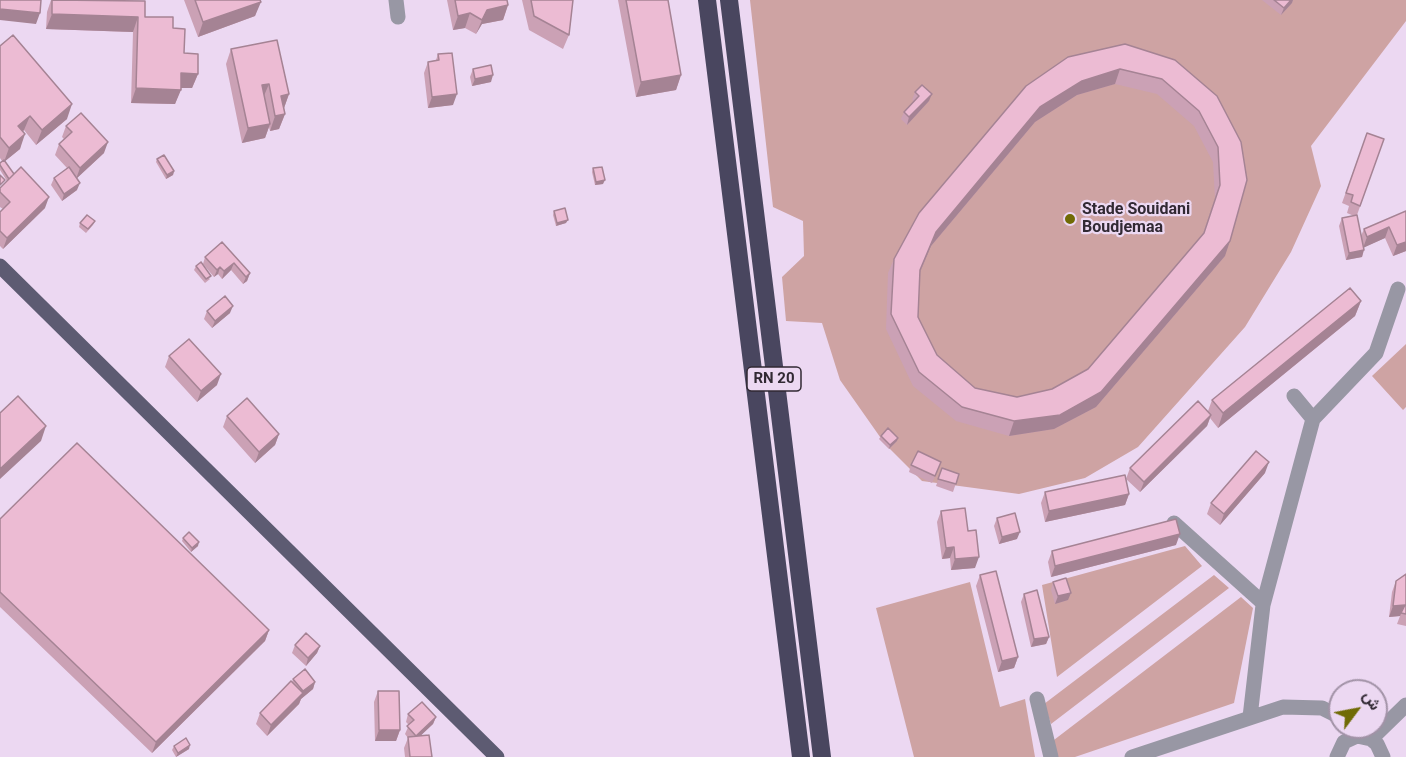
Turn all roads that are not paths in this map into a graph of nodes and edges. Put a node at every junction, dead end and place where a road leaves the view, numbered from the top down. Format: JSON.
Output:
{"nodes":[{"id":1,"x":396,"y":0,"type":"edge"},
{"id":2,"x":707,"y":0,"type":"edge"},
{"id":3,"x":729,"y":0,"type":"edge"},
{"id":4,"x":398,"y":17,"type":"dead end"},
{"id":5,"x":1,"y":268,"type":"edge"},
{"id":6,"x":1398,"y":289,"type":"dead end"},
{"id":7,"x":1294,"y":396,"type":"dead end"},
{"id":8,"x":1313,"y":419,"type":"junction"},
{"id":9,"x":1174,"y":523,"type":"edge"},
{"id":10,"x":1263,"y":603,"type":"junction"},
{"id":11,"x":1037,"y":699,"type":"dead end"},
{"id":12,"x":1406,"y":705,"type":"edge"},
{"id":13,"x":1328,"y":711,"type":"edge"},
{"id":14,"x":1388,"y":716,"type":"edge"},
{"id":15,"x":1250,"y":717,"type":"junction"},
{"id":16,"x":1350,"y":739,"type":"edge"},
{"id":17,"x":1365,"y":739,"type":"edge"},
{"id":18,"x":1383,"y":756,"type":"edge"},
{"id":19,"x":497,"y":757,"type":"edge"},
{"id":20,"x":801,"y":757,"type":"edge"},
{"id":21,"x":822,"y":757,"type":"edge"},
{"id":22,"x":1051,"y":757,"type":"edge"},
{"id":23,"x":1132,"y":757,"type":"edge"},
{"id":24,"x":1337,"y":757,"type":"edge"}],
"edges":[{"from":1,"to":4,"type":"street"},
{"from":2,"to":20,"type":"highway","number":"RN 20"},
{"from":3,"to":21,"type":"highway","number":"RN 20"},
{"from":5,"to":19,"type":"main road"},
{"from":6,"to":8,"type":"street"},
{"from":7,"to":8,"type":"street"},
{"from":8,"to":10,"type":"street"},
{"from":9,"to":10,"type":"street"},
{"from":10,"to":15,"type":"street"},
{"from":11,"to":22,"type":"street"},
{"from":12,"to":14,"type":"street"},
{"from":13,"to":15,"type":"street"},
{"from":15,"to":23,"type":"street"},
{"from":16,"to":24,"type":"street"},
{"from":17,"to":18,"type":"street"}]}
